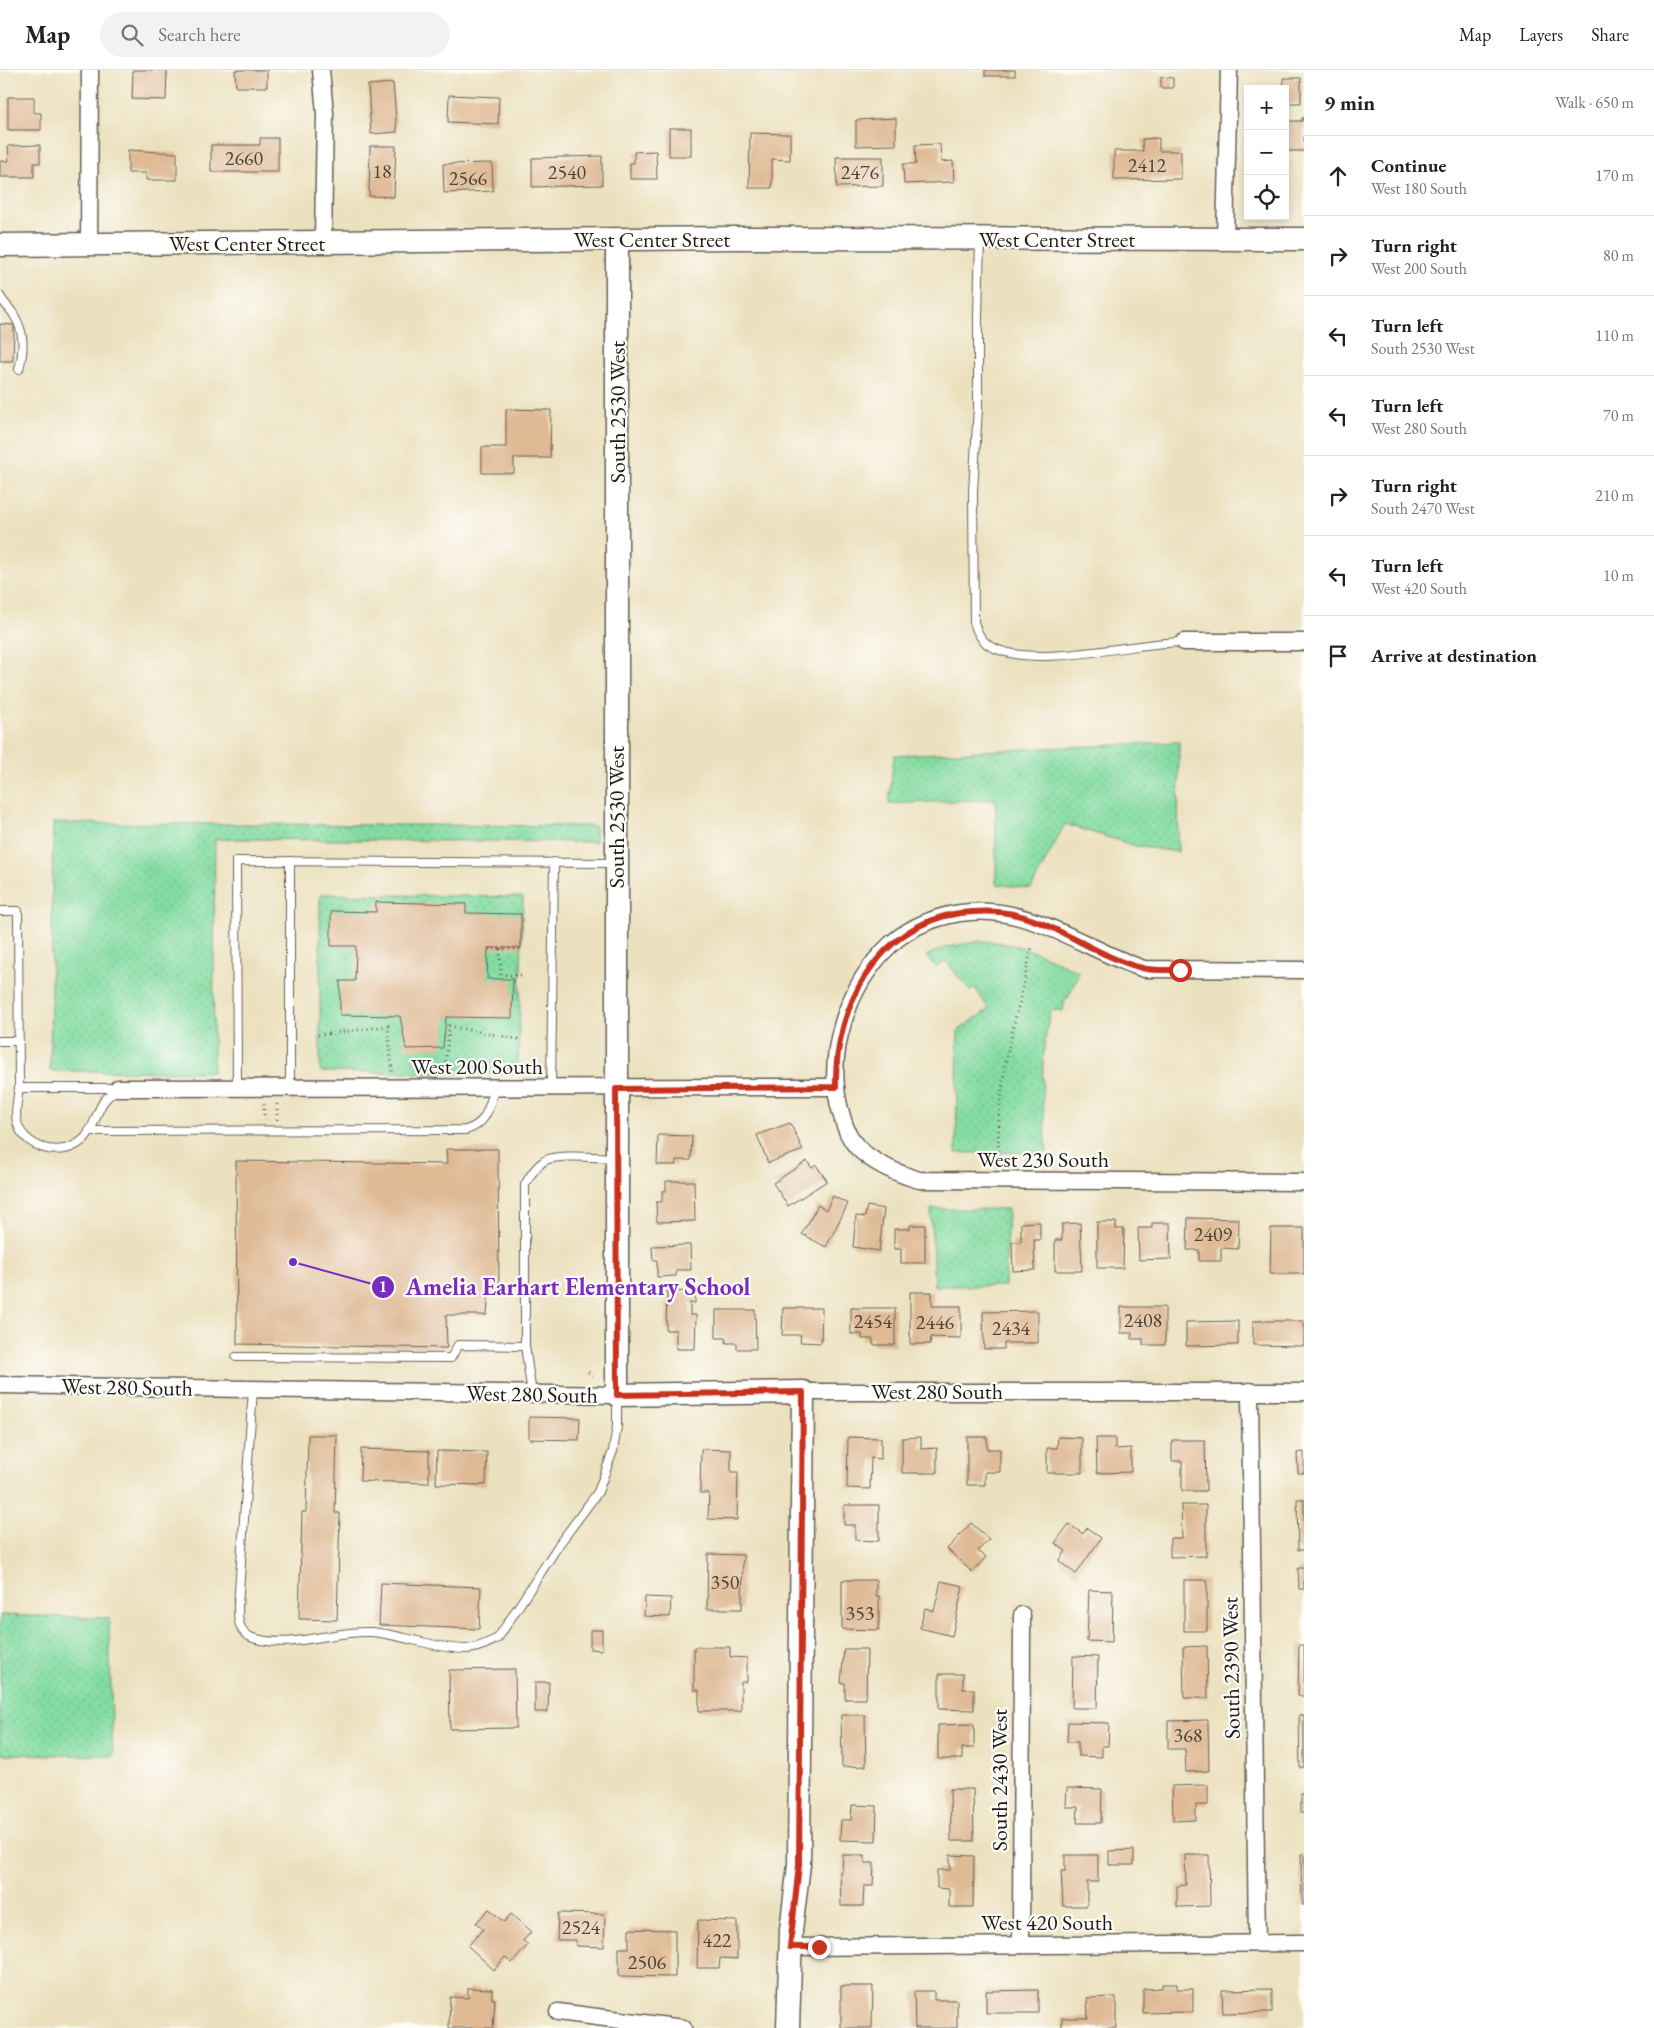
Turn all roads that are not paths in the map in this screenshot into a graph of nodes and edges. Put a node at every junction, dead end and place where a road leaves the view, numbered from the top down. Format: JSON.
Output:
{"nodes":[{"id":1,"x":90,"y":70,"type":"edge"},
{"id":2,"x":320,"y":70,"type":"edge"},
{"id":3,"x":1230,"y":70,"type":"edge"},
{"id":4,"x":980,"y":239,"type":"junction"},
{"id":5,"x":1225,"y":239,"type":"junction"},
{"id":6,"x":1304,"y":239,"type":"edge"},
{"id":7,"x":617,"y":240,"type":"junction"},
{"id":8,"x":323,"y":243,"type":"junction"},
{"id":9,"x":0,"y":244,"type":"edge"},
{"id":10,"x":89,"y":244,"type":"junction"},
{"id":11,"x":0,"y":296,"type":"edge"},
{"id":12,"x":19,"y":369,"type":"dead end"},
{"id":13,"x":1184,"y":642,"type":"joint"},
{"id":14,"x":1304,"y":642,"type":"edge"},
{"id":15,"x":290,"y":861,"type":"junction"},
{"id":16,"x":554,"y":862,"type":"junction"},
{"id":17,"x":616,"y":863,"type":"junction"},
{"id":18,"x":0,"y":911,"type":"edge"},
{"id":19,"x":1304,"y":970,"type":"edge"},
{"id":20,"x":0,"y":1040,"type":"edge"},
{"id":21,"x":19,"y":1040,"type":"junction"},
{"id":22,"x":836,"y":1087,"type":"junction"},
{"id":23,"x":19,"y":1088,"type":"junction"},
{"id":24,"x":118,"y":1088,"type":"junction"},
{"id":25,"x":237,"y":1088,"type":"junction"},
{"id":26,"x":290,"y":1088,"type":"junction"},
{"id":27,"x":495,"y":1088,"type":"junction"},
{"id":28,"x":551,"y":1089,"type":"junction"},
{"id":29,"x":616,"y":1089,"type":"junction"},
{"id":30,"x":89,"y":1131,"type":"junction"},
{"id":31,"x":617,"y":1158,"type":"junction"},
{"id":32,"x":1304,"y":1182,"type":"edge"},
{"id":33,"x":525,"y":1346,"type":"junction"},
{"id":34,"x":236,"y":1357,"type":"dead end"},
{"id":35,"x":0,"y":1386,"type":"edge"},
{"id":36,"x":252,"y":1389,"type":"junction"},
{"id":37,"x":1250,"y":1391,"type":"junction"},
{"id":38,"x":803,"y":1392,"type":"junction"},
{"id":39,"x":1304,"y":1392,"type":"edge"},
{"id":40,"x":532,"y":1394,"type":"junction"},
{"id":41,"x":617,"y":1395,"type":"junction"},
{"id":42,"x":1022,"y":1615,"type":"dead end"},
{"id":43,"x":1257,"y":1943,"type":"junction"},
{"id":44,"x":1304,"y":1943,"type":"edge"},
{"id":45,"x":1021,"y":1945,"type":"junction"},
{"id":46,"x":790,"y":1947,"type":"junction"},
{"id":47,"x":558,"y":2012,"type":"dead end"},
{"id":48,"x":683,"y":2028,"type":"edge"},
{"id":49,"x":788,"y":2028,"type":"edge"}],
"edges":[{"from":1,"to":10,"type":"street"},
{"from":2,"to":8,"type":"street"},
{"from":3,"to":5,"type":"street"},
{"from":4,"to":5,"type":"street","name":"West Center Street"},
{"from":4,"to":7,"type":"street","name":"West Center Street"},
{"from":4,"to":13,"type":"lane"},
{"from":5,"to":6,"type":"street","name":"West Center Street"},
{"from":7,"to":8,"type":"street","name":"West Center Street"},
{"from":7,"to":17,"type":"street","name":"South 2530 West"},
{"from":8,"to":10,"type":"street","name":"West Center Street"},
{"from":9,"to":10,"type":"street","name":"West Center Street"},
{"from":11,"to":12,"type":"lane"},
{"from":13,"to":14,"type":"street"},
{"from":15,"to":16,"type":"lane"},
{"from":15,"to":25,"type":"lane"},
{"from":15,"to":26,"type":"lane"},
{"from":16,"to":17,"type":"lane"},
{"from":16,"to":28,"type":"lane"},
{"from":17,"to":29,"type":"street","name":"South 2530 West"},
{"from":18,"to":21,"type":"lane"},
{"from":19,"to":22,"type":"street","name":"West 230 South"},
{"from":20,"to":21,"type":"lane"},
{"from":21,"to":23,"type":"lane"},
{"from":22,"to":29,"type":"street","name":"West 200 South"},
{"from":22,"to":32,"type":"street","name":"West 230 South"},
{"from":23,"to":24,"type":"lane"},
{"from":23,"to":30,"type":"lane"},
{"from":24,"to":25,"type":"street","name":"West 200 South"},
{"from":24,"to":30,"type":"lane"},
{"from":25,"to":26,"type":"street","name":"West 200 South"},
{"from":26,"to":27,"type":"street","name":"West 200 South"},
{"from":27,"to":28,"type":"street","name":"West 200 South"},
{"from":27,"to":30,"type":"lane"},
{"from":28,"to":29,"type":"street","name":"West 200 South"},
{"from":29,"to":31,"type":"street","name":"South 2530 West"},
{"from":31,"to":33,"type":"lane"},
{"from":31,"to":41,"type":"street","name":"South 2530 West"},
{"from":33,"to":34,"type":"lane"},
{"from":33,"to":40,"type":"lane"},
{"from":35,"to":36,"type":"street","name":"West 280 South"},
{"from":36,"to":40,"type":"street","name":"West 280 South"},
{"from":36,"to":41,"type":"lane"},
{"from":37,"to":38,"type":"street","name":"West 280 South"},
{"from":37,"to":39,"type":"street","name":"West 280 South"},
{"from":37,"to":43,"type":"street","name":"South 2390 West"},
{"from":38,"to":41,"type":"street","name":"West 280 South"},
{"from":38,"to":46,"type":"street"},
{"from":40,"to":41,"type":"street","name":"West 280 South"},
{"from":42,"to":45,"type":"street","name":"South 2430 West"},
{"from":43,"to":44,"type":"street","name":"West 420 South"},
{"from":43,"to":45,"type":"street","name":"West 420 South"},
{"from":45,"to":46,"type":"street","name":"West 420 South"},
{"from":46,"to":49,"type":"street"},
{"from":47,"to":48,"type":"street"}]}
